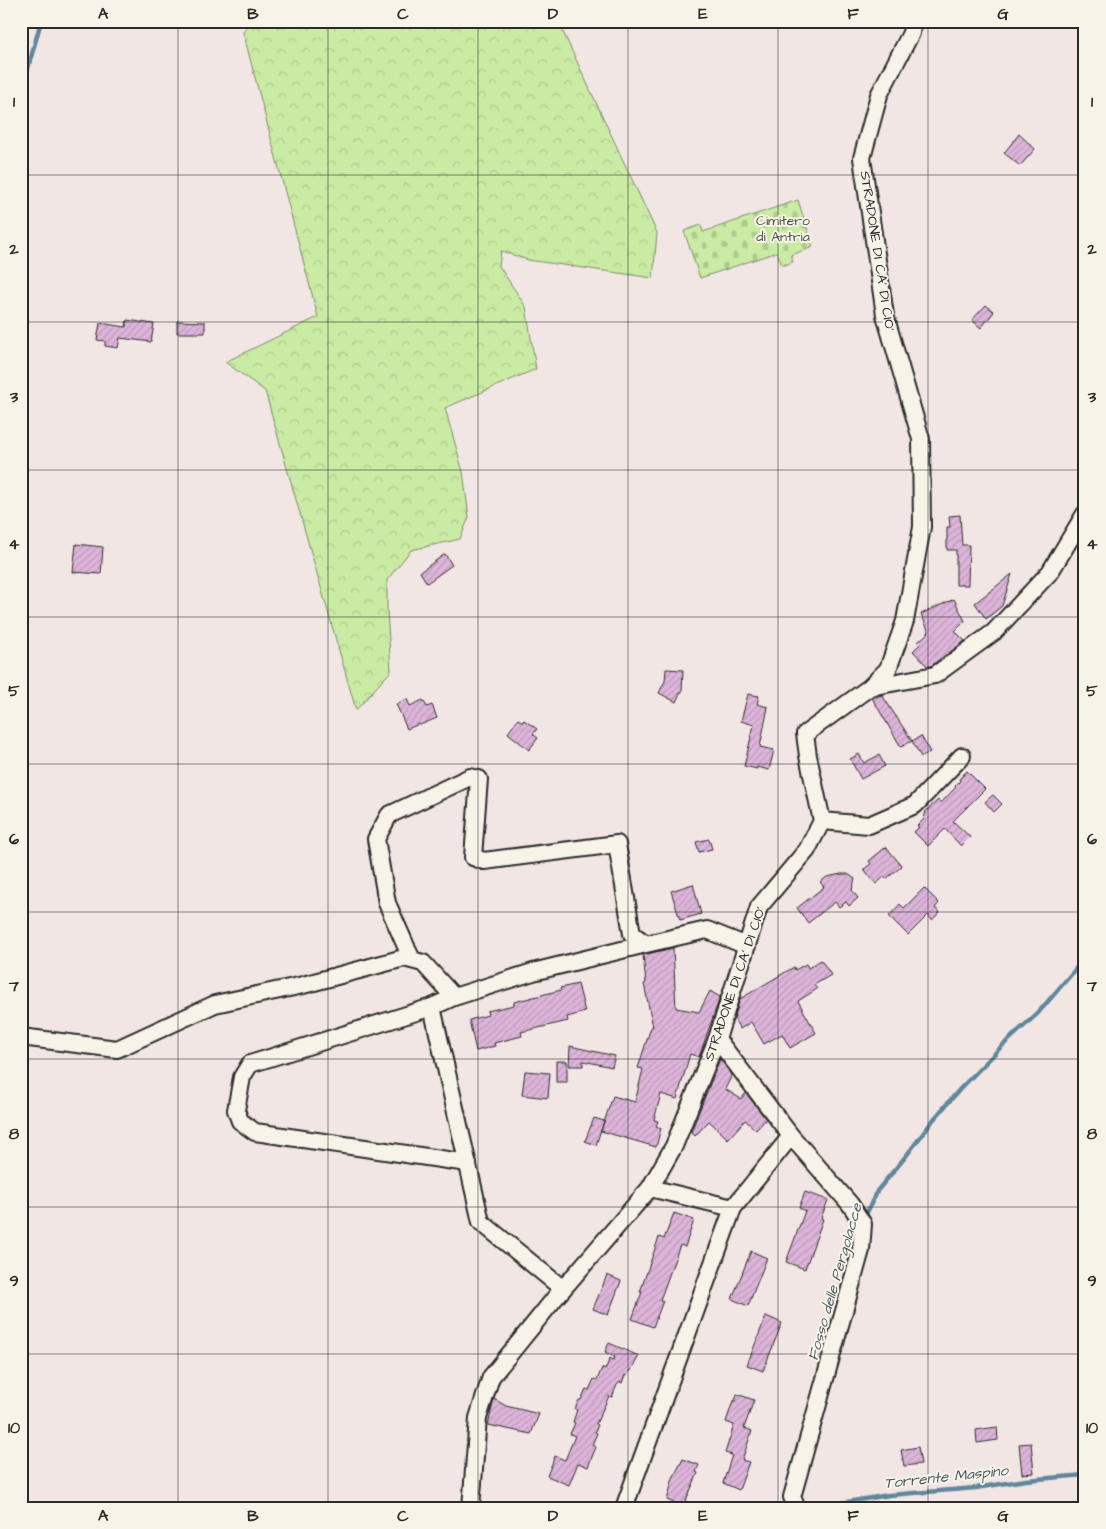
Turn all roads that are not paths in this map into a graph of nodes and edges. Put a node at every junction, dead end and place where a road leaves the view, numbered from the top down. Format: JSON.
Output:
{"nodes":[{"id":1,"x":913,"y":21,"type":"edge"},
{"id":2,"x":1085,"y":514,"type":"edge"},
{"id":3,"x":870,"y":687,"type":"junction"},
{"id":4,"x":962,"y":756,"type":"dead end"},
{"id":5,"x":822,"y":821,"type":"junction"},
{"id":6,"x":646,"y":944,"type":"junction"},
{"id":7,"x":747,"y":946,"type":"junction"},
{"id":8,"x":412,"y":960,"type":"junction"},
{"id":9,"x":454,"y":997,"type":"junction"},
{"id":10,"x":432,"y":1007,"type":"junction"},
{"id":11,"x":21,"y":1037,"type":"edge"},
{"id":12,"x":717,"y":1039,"type":"junction"},
{"id":13,"x":791,"y":1136,"type":"junction"},
{"id":14,"x":468,"y":1163,"type":"junction"},
{"id":15,"x":650,"y":1188,"type":"junction"},
{"id":16,"x":733,"y":1208,"type":"junction"},
{"id":17,"x":563,"y":1289,"type":"junction"},
{"id":18,"x":471,"y":1508,"type":"edge"},
{"id":19,"x":624,"y":1508,"type":"edge"},
{"id":20,"x":796,"y":1508,"type":"edge"}],
"edges":[{"from":1,"to":3,"type":"street","name":"STRADONE DI CA' DI CIO'"},
{"from":2,"to":3,"type":"street"},
{"from":3,"to":5,"type":"street","name":"STRADONE DI CA' DI CIO'"},
{"from":4,"to":5,"type":"street"},
{"from":5,"to":7,"type":"street","name":"STRADONE DI CA' DI CIO'"},
{"from":6,"to":7,"type":"street"},
{"from":6,"to":8,"type":"street"},
{"from":6,"to":9,"type":"street"},
{"from":7,"to":12,"type":"street","name":"STRADONE DI CA' DI CIO'"},
{"from":8,"to":9,"type":"street"},
{"from":8,"to":11,"type":"street"},
{"from":9,"to":10,"type":"street"},
{"from":10,"to":14,"type":"street"},
{"from":10,"to":14,"type":"street"},
{"from":12,"to":13,"type":"street"},
{"from":12,"to":15,"type":"street","name":"STRADONE DI CA' DI CIO'"},
{"from":13,"to":16,"type":"street"},
{"from":13,"to":20,"type":"street"},
{"from":14,"to":17,"type":"street"},
{"from":15,"to":16,"type":"street"},
{"from":15,"to":17,"type":"street","name":"STRADONE DI CA' DI CIO'"},
{"from":16,"to":19,"type":"street"},
{"from":17,"to":18,"type":"street","name":"STRADONE DI CA' DI CIO'"}]}
